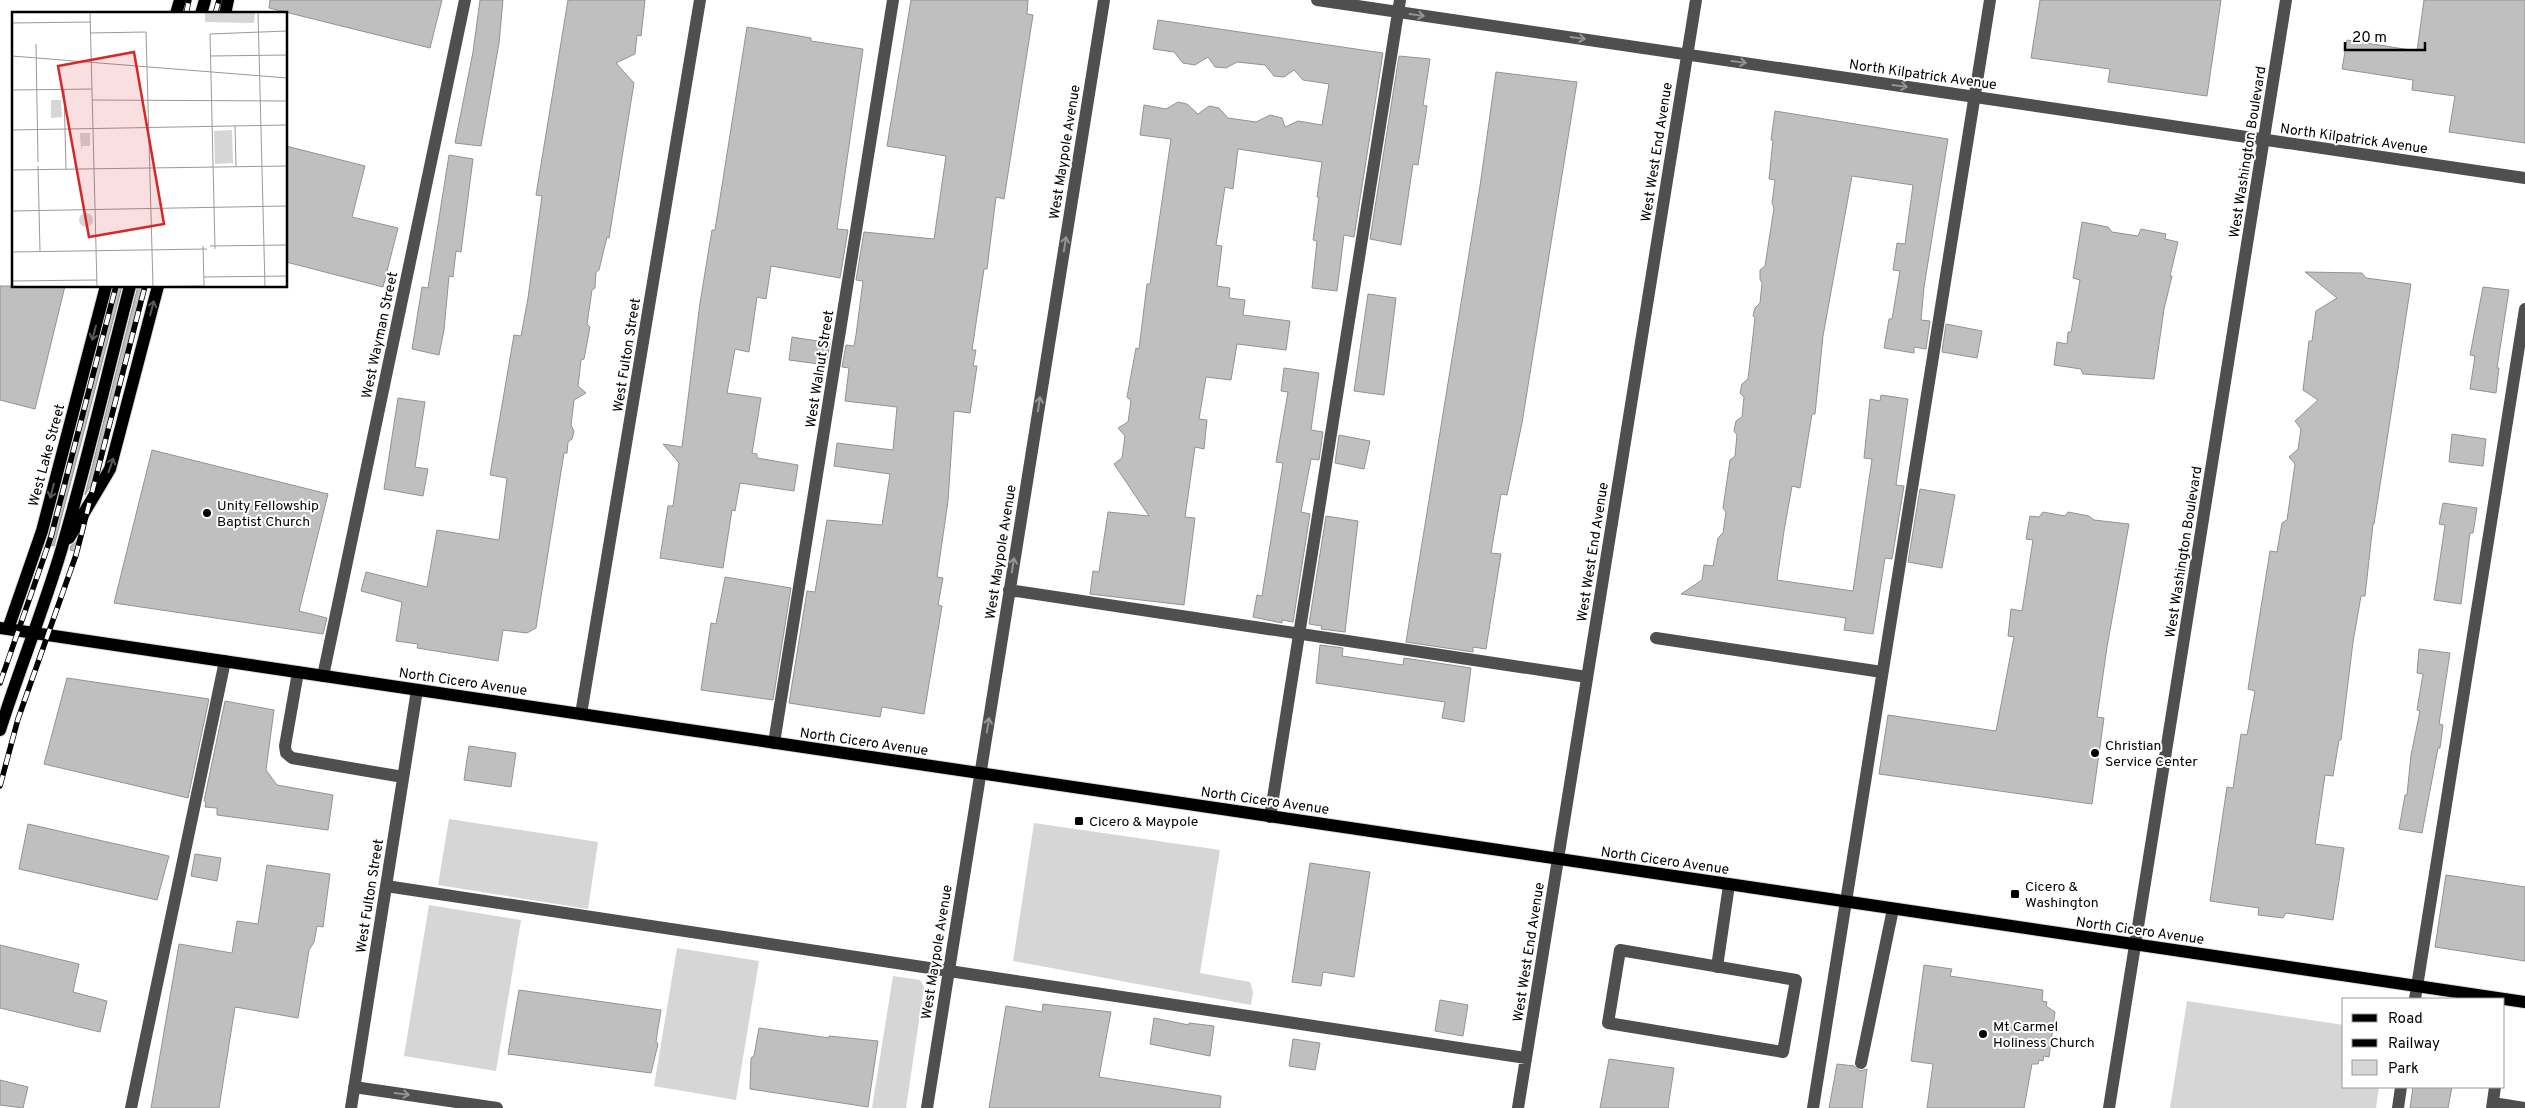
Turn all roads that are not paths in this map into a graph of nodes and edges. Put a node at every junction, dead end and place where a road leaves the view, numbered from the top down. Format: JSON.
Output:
{"nodes":[{"id":1,"x":465,"y":0,"type":"edge"},
{"id":2,"x":700,"y":0,"type":"edge"},
{"id":3,"x":893,"y":0,"type":"edge"},
{"id":4,"x":1104,"y":0,"type":"edge"},
{"id":5,"x":1317,"y":0,"type":"edge"},
{"id":6,"x":1696,"y":0,"type":"edge"},
{"id":7,"x":1990,"y":0,"type":"edge"},
{"id":8,"x":2286,"y":0,"type":"edge"},
{"id":9,"x":1399,"y":6,"type":"edge"},
{"id":10,"x":1687,"y":54,"type":"junction"},
{"id":11,"x":1974,"y":97,"type":"junction"},
{"id":12,"x":2264,"y":140,"type":"junction"},
{"id":13,"x":2525,"y":178,"type":"edge"},
{"id":14,"x":105,"y":288,"type":"edge"},
{"id":15,"x":129,"y":288,"type":"edge"},
{"id":16,"x":157,"y":288,"type":"edge"},
{"id":17,"x":2525,"y":309,"type":"edge"},
{"id":18,"x":60,"y":553,"type":"junction"},
{"id":19,"x":1009,"y":590,"type":"junction"},
{"id":20,"x":4,"y":629,"type":"edge"},
{"id":21,"x":32,"y":633,"type":"junction"},
{"id":22,"x":1299,"y":634,"type":"junction"},
{"id":23,"x":1656,"y":638,"type":"dead end"},
{"id":24,"x":225,"y":661,"type":"junction"},
{"id":25,"x":298,"y":672,"type":"junction"},
{"id":26,"x":1882,"y":672,"type":"junction"},
{"id":27,"x":323,"y":676,"type":"junction"},
{"id":28,"x":1587,"y":677,"type":"junction"},
{"id":29,"x":417,"y":690,"type":"junction"},
{"id":30,"x":581,"y":714,"type":"junction"},
{"id":31,"x":0,"y":730,"type":"edge"},
{"id":32,"x":774,"y":743,"type":"junction"},
{"id":33,"x":980,"y":773,"type":"junction"},
{"id":34,"x":403,"y":777,"type":"junction"},
{"id":35,"x":1270,"y":816,"type":"junction"},
{"id":36,"x":1558,"y":859,"type":"junction"},
{"id":37,"x":1730,"y":885,"type":"junction"},
{"id":38,"x":386,"y":886,"type":"junction"},
{"id":39,"x":1845,"y":902,"type":"junction"},
{"id":40,"x":1893,"y":909,"type":"junction"},
{"id":41,"x":2135,"y":944,"type":"junction"},
{"id":42,"x":1717,"y":967,"type":"junction"},
{"id":43,"x":948,"y":972,"type":"junction"},
{"id":44,"x":2417,"y":986,"type":"junction"},
{"id":45,"x":2415,"y":998,"type":"edge"},
{"id":46,"x":2492,"y":998,"type":"edge"},
{"id":47,"x":2505,"y":1000,"type":"edge"},
{"id":48,"x":2525,"y":1002,"type":"edge"},
{"id":49,"x":1526,"y":1058,"type":"junction"},
{"id":50,"x":1861,"y":1063,"type":"dead end"},
{"id":51,"x":354,"y":1087,"type":"junction"},
{"id":52,"x":2401,"y":1088,"type":"edge"},
{"id":53,"x":2495,"y":1088,"type":"edge"},
{"id":54,"x":2493,"y":1105,"type":"edge"},
{"id":55,"x":130,"y":1108,"type":"edge"},
{"id":56,"x":351,"y":1108,"type":"edge"},
{"id":57,"x":497,"y":1108,"type":"edge"},
{"id":58,"x":927,"y":1108,"type":"edge"},
{"id":59,"x":1518,"y":1108,"type":"edge"},
{"id":60,"x":1813,"y":1108,"type":"edge"},
{"id":61,"x":2109,"y":1108,"type":"edge"},
{"id":62,"x":2398,"y":1108,"type":"edge"},
{"id":63,"x":2525,"y":1108,"type":"edge"}],
"edges":[{"from":1,"to":27,"type":"street","name":"West Wayman Street"},
{"from":2,"to":30,"type":"street","name":"West Fulton Street"},
{"from":3,"to":32,"type":"street","name":"West Walnut Street"},
{"from":19,"to":4,"type":"street","name":"West Maypole Avenue","one_way":true},
{"from":5,"to":9,"type":"street","name":"North Kilpatrick Avenue"},
{"from":6,"to":10,"type":"street","name":"West West End Avenue"},
{"from":7,"to":11,"type":"street"},
{"from":8,"to":12,"type":"street","name":"West Washington Boulevard"},
{"from":9,"to":10,"type":"street","name":"North Kilpatrick Avenue","one_way":true},
{"from":9,"to":22,"type":"street"},
{"from":10,"to":11,"type":"street","name":"North Kilpatrick Avenue","one_way":true},
{"from":10,"to":28,"type":"street","name":"West West End Avenue"},
{"from":11,"to":12,"type":"street","name":"North Kilpatrick Avenue"},
{"from":11,"to":26,"type":"street"},
{"from":12,"to":13,"type":"street","name":"North Kilpatrick Avenue"},
{"from":12,"to":41,"type":"street","name":"West Washington Boulevard"},
{"from":14,"to":20,"type":"main road","name":"West Lake Street","one_way":true},
{"from":15,"to":18,"type":"main road"},
{"from":18,"to":16,"type":"main road","one_way":true},
{"from":17,"to":44,"type":"street"},
{"from":18,"to":21,"type":"main road"},
{"from":19,"to":22,"type":"street"},
{"from":33,"to":19,"type":"street","name":"West Maypole Avenue","one_way":true},
{"from":20,"to":21,"type":"main road","name":"North Cicero Avenue"},
{"from":21,"to":24,"type":"main road","name":"North Cicero Avenue"},
{"from":21,"to":31,"type":"main road"},
{"from":22,"to":28,"type":"street"},
{"from":22,"to":35,"type":"street"},
{"from":23,"to":26,"type":"street"},
{"from":24,"to":25,"type":"main road","name":"North Cicero Avenue"},
{"from":24,"to":55,"type":"street"},
{"from":25,"to":27,"type":"main road","name":"North Cicero Avenue"},
{"from":25,"to":34,"type":"street"},
{"from":26,"to":39,"type":"street"},
{"from":27,"to":29,"type":"main road","name":"North Cicero Avenue"},
{"from":28,"to":36,"type":"street","name":"West West End Avenue"},
{"from":29,"to":30,"type":"main road","name":"North Cicero Avenue"},
{"from":29,"to":34,"type":"street","name":"West Fulton Street"},
{"from":30,"to":32,"type":"main road","name":"North Cicero Avenue"},
{"from":32,"to":33,"type":"main road","name":"North Cicero Avenue"},
{"from":33,"to":35,"type":"main road","name":"North Cicero Avenue"},
{"from":33,"to":43,"type":"street","name":"West Maypole Avenue"},
{"from":34,"to":38,"type":"street","name":"West Fulton Street"},
{"from":35,"to":36,"type":"main road","name":"North Cicero Avenue"},
{"from":36,"to":37,"type":"main road","name":"North Cicero Avenue"},
{"from":36,"to":49,"type":"street","name":"West West End Avenue"},
{"from":37,"to":39,"type":"main road","name":"North Cicero Avenue"},
{"from":37,"to":42,"type":"street"},
{"from":38,"to":43,"type":"street"},
{"from":38,"to":51,"type":"street","name":"West Fulton Street"},
{"from":39,"to":40,"type":"main road","name":"North Cicero Avenue"},
{"from":39,"to":60,"type":"street"},
{"from":40,"to":41,"type":"main road","name":"North Cicero Avenue"},
{"from":40,"to":50,"type":"street"},
{"from":41,"to":44,"type":"main road","name":"North Cicero Avenue"},
{"from":41,"to":61,"type":"street","name":"West Washington Boulevard"},
{"from":42,"to":42,"type":"street"},
{"from":43,"to":49,"type":"street"},
{"from":43,"to":58,"type":"street","name":"West Maypole Avenue"},
{"from":44,"to":45,"type":"street"},
{"from":44,"to":46,"type":"main road","name":"North Cicero Avenue"},
{"from":47,"to":48,"type":"main road","name":"North Cicero Avenue"},
{"from":49,"to":59,"type":"street","name":"West West End Avenue"},
{"from":51,"to":56,"type":"street","name":"West Fulton Street"},
{"from":51,"to":57,"type":"street","one_way":true},
{"from":52,"to":62,"type":"street"},
{"from":53,"to":54,"type":"street"},
{"from":54,"to":63,"type":"street"}]}
